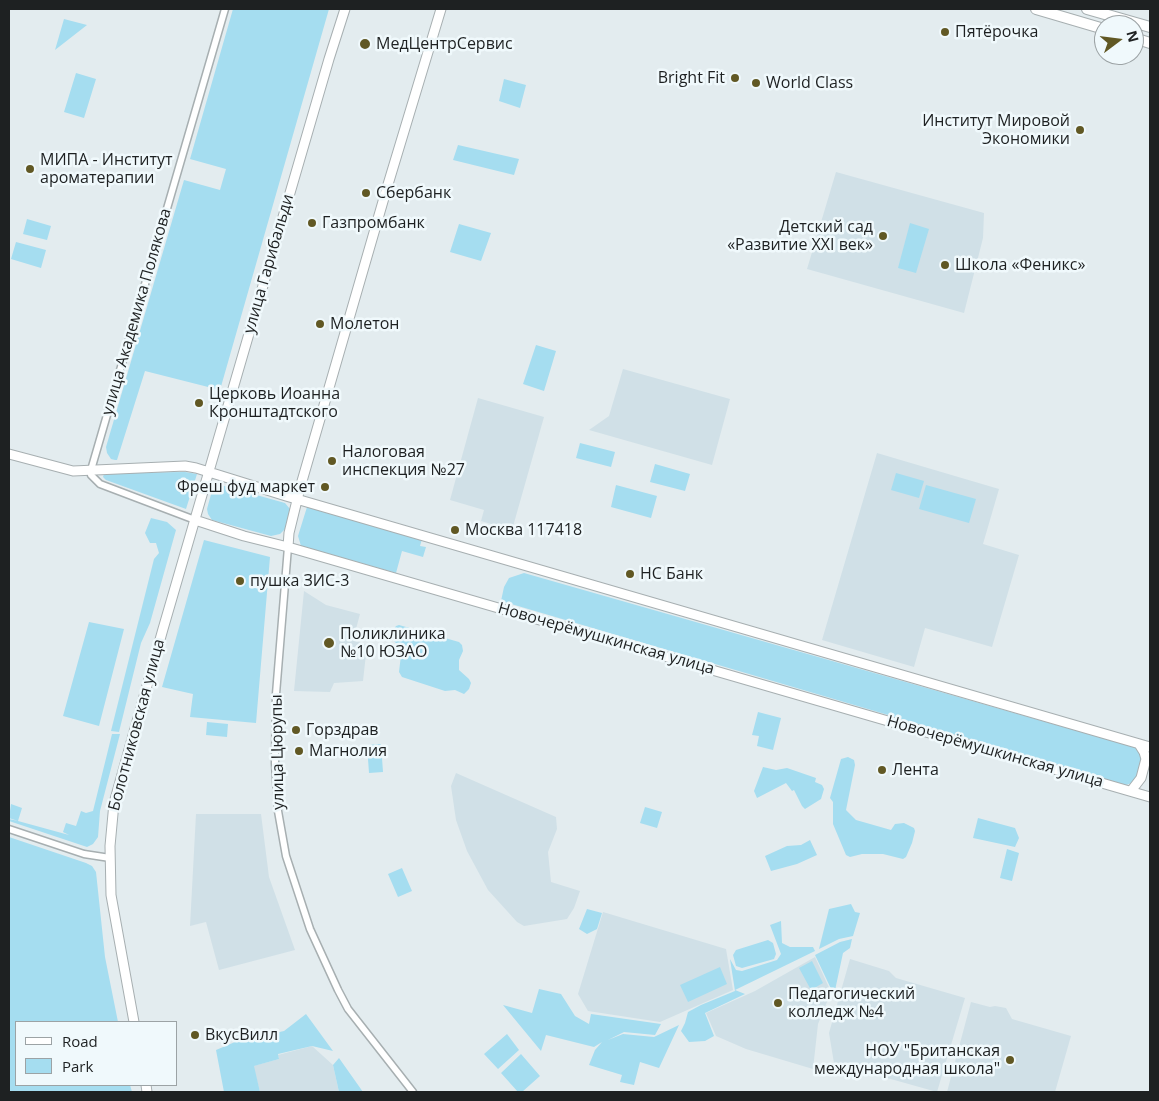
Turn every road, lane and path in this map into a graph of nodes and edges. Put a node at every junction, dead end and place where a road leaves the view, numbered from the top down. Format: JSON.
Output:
{"nodes":[{"id":1,"x":225,"y":9,"type":"edge"},
{"id":2,"x":345,"y":9,"type":"edge"},
{"id":3,"x":441,"y":9,"type":"edge"},
{"id":4,"x":1036,"y":9,"type":"edge"},
{"id":5,"x":1087,"y":9,"type":"edge"},
{"id":6,"x":1094,"y":26,"type":"edge"},
{"id":7,"x":1150,"y":27,"type":"edge"},
{"id":8,"x":9,"y":454,"type":"edge"},
{"id":9,"x":91,"y":470,"type":"junction"},
{"id":10,"x":208,"y":472,"type":"junction"},
{"id":11,"x":298,"y":499,"type":"junction"},
{"id":12,"x":195,"y":520,"type":"junction"},
{"id":13,"x":288,"y":547,"type":"junction"},
{"id":14,"x":1140,"y":744,"type":"junction"},
{"id":15,"x":1150,"y":748,"type":"edge"},
{"id":16,"x":1131,"y":791,"type":"junction"},
{"id":17,"x":1150,"y":797,"type":"edge"},
{"id":18,"x":9,"y":829,"type":"edge"},
{"id":19,"x":110,"y":858,"type":"junction"},
{"id":20,"x":134,"y":1021,"type":"edge"},
{"id":21,"x":413,"y":1092,"type":"edge"}],
"edges":[{"from":1,"to":9,"type":"street","name":"улица Академика Полякова"},
{"from":2,"to":10,"type":"street","name":"улица Гарибальди"},
{"from":3,"to":11,"type":"street"},
{"from":4,"to":6,"type":"main road"},
{"from":5,"to":7,"type":"main road"},
{"from":8,"to":9,"type":"street"},
{"from":9,"to":10,"type":"street"},
{"from":9,"to":12,"type":"street","name":"Новочерёмушкинская улица"},
{"from":10,"to":11,"type":"street"},
{"from":10,"to":12,"type":"street","name":"улица Гарибальди"},
{"from":11,"to":13,"type":"street","name":"улица Цюрупы"},
{"from":11,"to":14,"type":"street"},
{"from":12,"to":13,"type":"street","name":"Новочерёмушкинская улица"},
{"from":12,"to":19,"type":"street","name":"Болотниковская улица"},
{"from":13,"to":16,"type":"street","name":"Новочерёмушкинская улица"},
{"from":13,"to":21,"type":"street","name":"улица Цюрупы"},
{"from":14,"to":15,"type":"street"},
{"from":14,"to":16,"type":"street"},
{"from":16,"to":17,"type":"street","name":"Новочерёмушкинская улица"},
{"from":18,"to":19,"type":"street"},
{"from":19,"to":20,"type":"street","name":"Болотниковская улица"}]}
